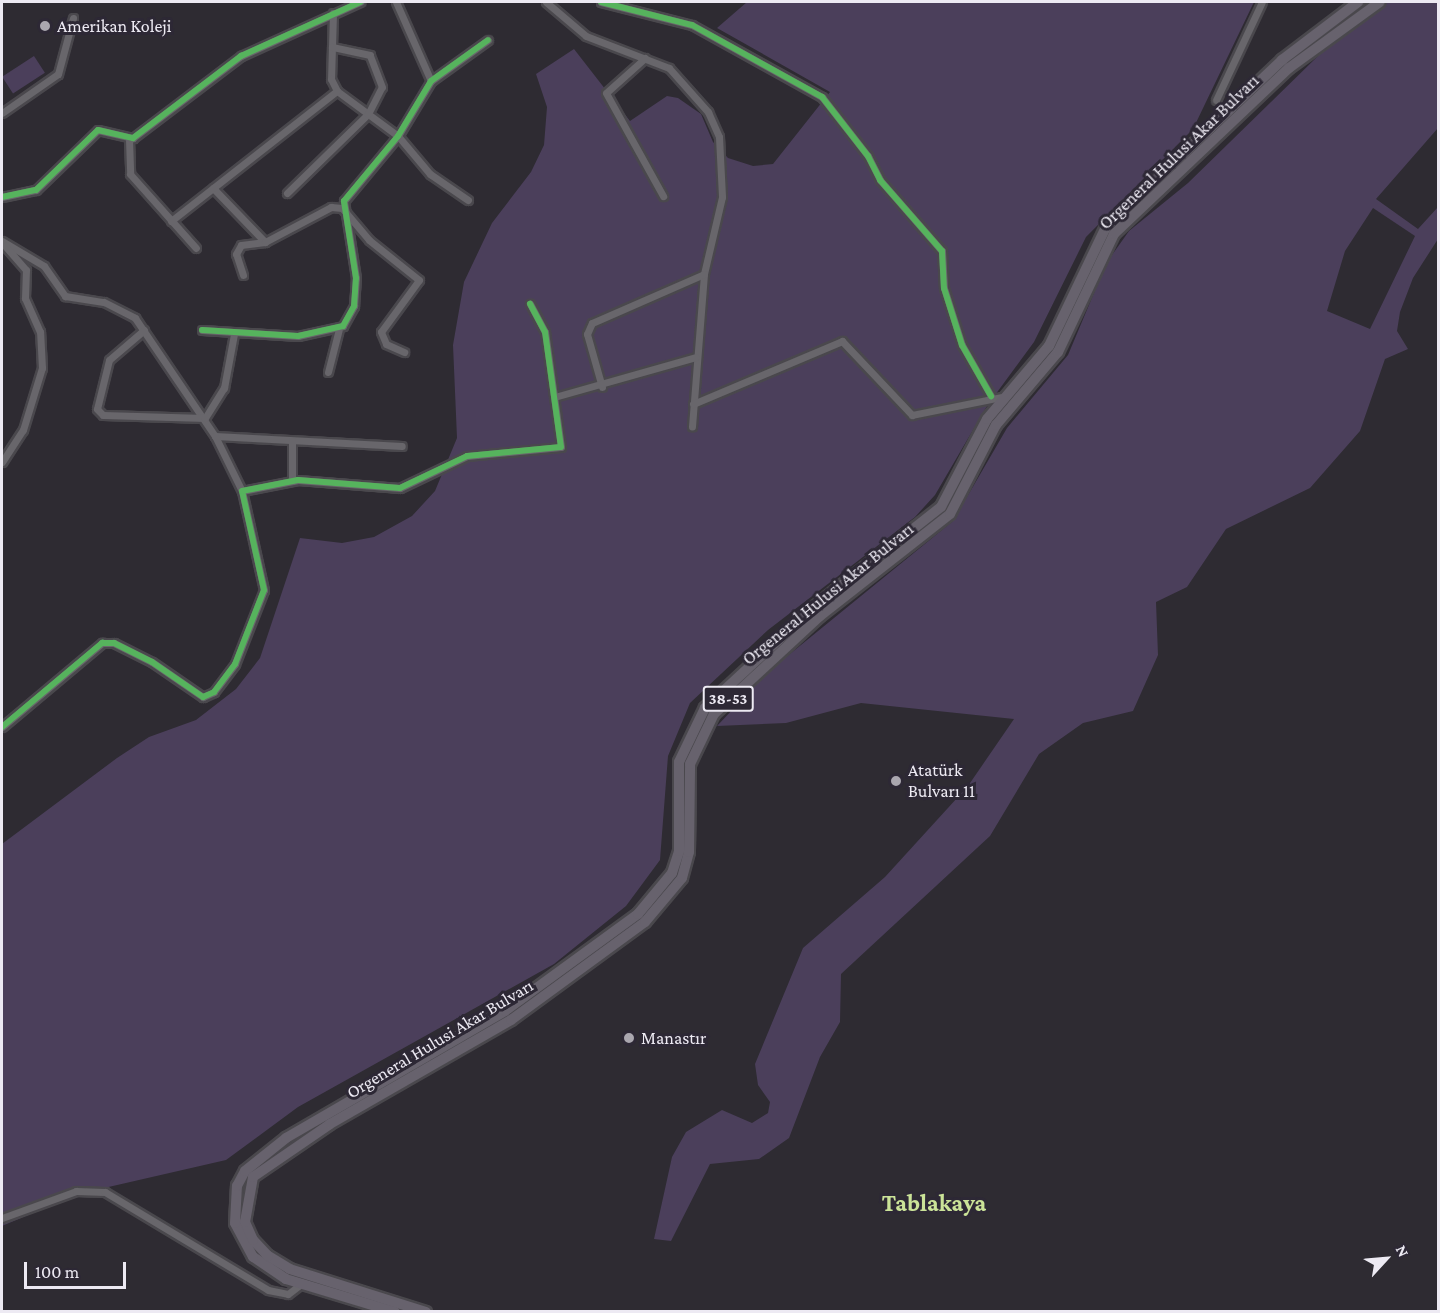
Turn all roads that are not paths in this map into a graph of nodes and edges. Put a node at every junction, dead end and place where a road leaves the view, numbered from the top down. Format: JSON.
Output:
{"nodes":[{"id":1,"x":360,"y":2,"type":"edge"},
{"id":2,"x":396,"y":2,"type":"edge"},
{"id":3,"x":546,"y":2,"type":"edge"},
{"id":4,"x":601,"y":2,"type":"edge"},
{"id":5,"x":1262,"y":2,"type":"edge"},
{"id":6,"x":1358,"y":2,"type":"edge"},
{"id":7,"x":1380,"y":2,"type":"edge"},
{"id":8,"x":333,"y":13,"type":"junction"},
{"id":9,"x":73,"y":18,"type":"dead end"},
{"id":10,"x":488,"y":40,"type":"dead end"},
{"id":11,"x":332,"y":47,"type":"junction"},
{"id":12,"x":645,"y":58,"type":"junction"},
{"id":13,"x":431,"y":81,"type":"junction"},
{"id":14,"x":337,"y":91,"type":"junction"},
{"id":15,"x":1216,"y":100,"type":"dead end"},
{"id":16,"x":2,"y":113,"type":"edge"},
{"id":17,"x":368,"y":114,"type":"junction"},
{"id":18,"x":398,"y":136,"type":"junction"},
{"id":19,"x":129,"y":139,"type":"junction"},
{"id":20,"x":213,"y":188,"type":"junction"},
{"id":21,"x":287,"y":193,"type":"dead end"},
{"id":22,"x":663,"y":196,"type":"dead end"},
{"id":23,"x":2,"y":197,"type":"edge"},
{"id":24,"x":468,"y":200,"type":"dead end"},
{"id":25,"x":342,"y":208,"type":"junction"},
{"id":26,"x":171,"y":221,"type":"junction"},
{"id":27,"x":2,"y":241,"type":"edge"},
{"id":28,"x":265,"y":242,"type":"junction"},
{"id":29,"x":196,"y":248,"type":"dead end"},
{"id":30,"x":704,"y":274,"type":"junction"},
{"id":31,"x":243,"y":275,"type":"dead end"},
{"id":32,"x":530,"y":304,"type":"dead end"},
{"id":33,"x":339,"y":329,"type":"junction"},
{"id":34,"x":144,"y":330,"type":"junction"},
{"id":35,"x":202,"y":330,"type":"dead end"},
{"id":36,"x":234,"y":334,"type":"junction"},
{"id":37,"x":404,"y":352,"type":"dead end"},
{"id":38,"x":696,"y":357,"type":"junction"},
{"id":39,"x":328,"y":372,"type":"dead end"},
{"id":40,"x":602,"y":387,"type":"junction"},
{"id":41,"x":558,"y":396,"type":"junction"},
{"id":42,"x":991,"y":396,"type":"junction"},
{"id":43,"x":1006,"y":396,"type":"junction"},
{"id":44,"x":693,"y":404,"type":"junction"},
{"id":45,"x":205,"y":418,"type":"junction"},
{"id":46,"x":692,"y":426,"type":"dead end"},
{"id":47,"x":215,"y":436,"type":"junction"},
{"id":48,"x":292,"y":441,"type":"junction"},
{"id":49,"x":402,"y":446,"type":"dead end"},
{"id":50,"x":2,"y":462,"type":"edge"},
{"id":51,"x":292,"y":481,"type":"junction"},
{"id":52,"x":242,"y":491,"type":"junction"},
{"id":53,"x":2,"y":727,"type":"edge"},
{"id":54,"x":2,"y":1218,"type":"edge"},
{"id":55,"x":301,"y":1284,"type":"junction"},
{"id":56,"x":424,"y":1310,"type":"edge"},
{"id":57,"x":395,"y":1311,"type":"edge"}],
"edges":[{"from":1,"to":8,"type":"street"},
{"from":2,"to":13,"type":"street"},
{"from":3,"to":12,"type":"street"},
{"from":4,"to":42,"type":"street"},
{"from":5,"to":15,"type":"street"},
{"from":6,"to":43,"type":"main road","name":"Orgeneral Hulusi Akar Bulvarı","number":"38-53"},
{"from":7,"to":56,"type":"main road","name":"Orgeneral Hulusi Akar Bulvarı","number":"38-53"},
{"from":8,"to":11,"type":"street"},
{"from":8,"to":19,"type":"street"},
{"from":9,"to":16,"type":"street"},
{"from":10,"to":13,"type":"street"},
{"from":11,"to":14,"type":"street"},
{"from":11,"to":17,"type":"street"},
{"from":12,"to":22,"type":"street"},
{"from":12,"to":30,"type":"street"},
{"from":13,"to":18,"type":"street"},
{"from":14,"to":17,"type":"street"},
{"from":14,"to":20,"type":"street"},
{"from":17,"to":18,"type":"street"},
{"from":17,"to":21,"type":"street"},
{"from":18,"to":24,"type":"street"},
{"from":18,"to":25,"type":"street"},
{"from":19,"to":23,"type":"street"},
{"from":19,"to":26,"type":"street"},
{"from":20,"to":26,"type":"street"},
{"from":20,"to":28,"type":"street"},
{"from":25,"to":28,"type":"street"},
{"from":25,"to":33,"type":"street"},
{"from":25,"to":37,"type":"street"},
{"from":26,"to":29,"type":"street"},
{"from":27,"to":34,"type":"street"},
{"from":27,"to":50,"type":"street"},
{"from":28,"to":31,"type":"street"},
{"from":30,"to":38,"type":"street"},
{"from":30,"to":40,"type":"street"},
{"from":32,"to":41,"type":"street"},
{"from":33,"to":36,"type":"street"},
{"from":33,"to":39,"type":"street"},
{"from":34,"to":45,"type":"street"},
{"from":34,"to":45,"type":"street"},
{"from":35,"to":36,"type":"street"},
{"from":36,"to":45,"type":"street"},
{"from":38,"to":40,"type":"street"},
{"from":38,"to":44,"type":"street"},
{"from":40,"to":41,"type":"street"},
{"from":41,"to":51,"type":"street"},
{"from":42,"to":43,"type":"street"},
{"from":42,"to":44,"type":"street"},
{"from":43,"to":55,"type":"main road","name":"Orgeneral Hulusi Akar Bulvarı","number":"38-53"},
{"from":44,"to":46,"type":"street"},
{"from":45,"to":47,"type":"street"},
{"from":47,"to":48,"type":"street"},
{"from":47,"to":52,"type":"street"},
{"from":48,"to":49,"type":"street"},
{"from":48,"to":51,"type":"street"},
{"from":51,"to":52,"type":"street"},
{"from":52,"to":53,"type":"street"},
{"from":54,"to":55,"type":"street"},
{"from":55,"to":57,"type":"main road","name":"Orgeneral Hulusi Akar Bulvarı","number":"38-53"}]}
